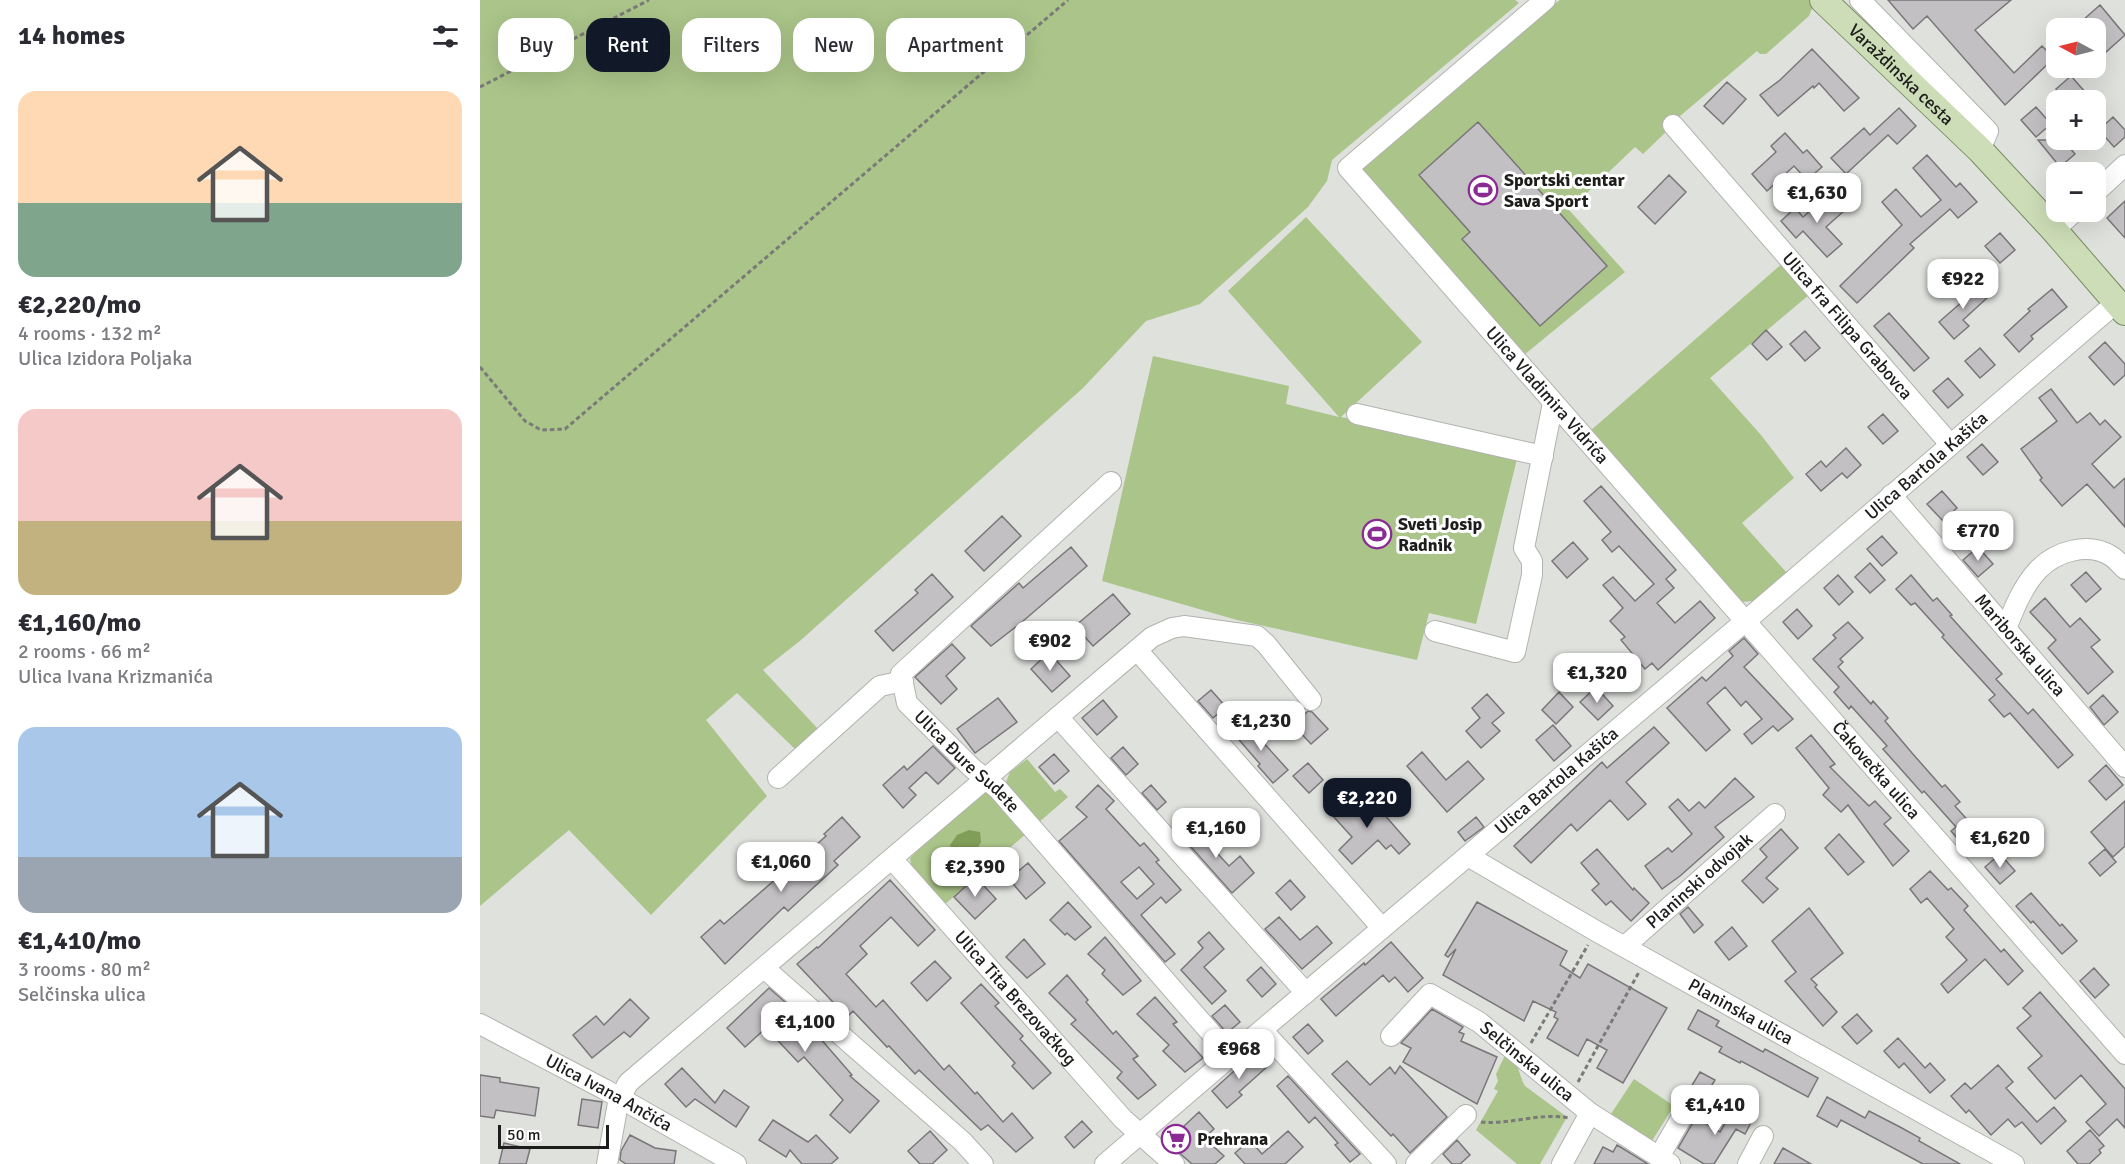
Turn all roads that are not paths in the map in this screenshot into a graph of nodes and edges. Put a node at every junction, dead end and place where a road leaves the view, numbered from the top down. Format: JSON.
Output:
{"nodes":[{"id":1,"x":1823,"y":0,"type":"edge"},
{"id":2,"x":1860,"y":0,"type":"edge"},
{"id":3,"x":1538,"y":2,"type":"edge"},
{"id":4,"x":1673,"y":125,"type":"dead end"},
{"id":5,"x":1980,"y":150,"type":"junction"},
{"id":6,"x":2125,"y":165,"type":"edge"},
{"id":7,"x":2106,"y":183,"type":"edge"},
{"id":8,"x":2063,"y":222,"type":"edge"},
{"id":9,"x":2054,"y":230,"type":"junction"},
{"id":10,"x":2121,"y":307,"type":"edge"},
{"id":11,"x":1552,"y":403,"type":"junction"},
{"id":12,"x":1357,"y":414,"type":"dead end"},
{"id":13,"x":1950,"y":444,"type":"junction"},
{"id":14,"x":1543,"y":456,"type":"junction"},
{"id":15,"x":1111,"y":482,"type":"dead end"},
{"id":16,"x":1891,"y":495,"type":"junction"},
{"id":17,"x":2125,"y":569,"type":"edge"},
{"id":18,"x":1746,"y":622,"type":"junction"},
{"id":19,"x":2007,"y":628,"type":"junction"},
{"id":20,"x":1435,"y":631,"type":"dead end"},
{"id":21,"x":1137,"y":650,"type":"junction"},
{"id":22,"x":903,"y":681,"type":"junction"},
{"id":23,"x":1311,"y":700,"type":"dead end"},
{"id":24,"x":1058,"y":717,"type":"junction"},
{"id":25,"x":2125,"y":767,"type":"edge"},
{"id":26,"x":778,"y":778,"type":"dead end"},
{"id":27,"x":986,"y":779,"type":"junction"},
{"id":28,"x":1775,"y":814,"type":"dead end"},
{"id":29,"x":1468,"y":856,"type":"junction"},
{"id":30,"x":892,"y":859,"type":"junction"},
{"id":31,"x":1382,"y":928,"type":"junction"},
{"id":32,"x":1624,"y":946,"type":"junction"},
{"id":33,"x":764,"y":968,"type":"junction"},
{"id":34,"x":1306,"y":993,"type":"junction"},
{"id":35,"x":480,"y":1023,"type":"edge"},
{"id":36,"x":1262,"y":1030,"type":"junction"},
{"id":37,"x":1391,"y":1036,"type":"dead end"},
{"id":38,"x":2125,"y":1054,"type":"edge"},
{"id":39,"x":1231,"y":1056,"type":"junction"},
{"id":40,"x":620,"y":1098,"type":"junction"},
{"id":41,"x":1687,"y":1108,"type":"dead end"},
{"id":42,"x":1590,"y":1113,"type":"junction"},
{"id":43,"x":1466,"y":1115,"type":"road end"},
{"id":44,"x":1142,"y":1134,"type":"junction"},
{"id":45,"x":1762,"y":1136,"type":"dead end"},
{"id":46,"x":1665,"y":1160,"type":"edge"},
{"id":47,"x":1379,"y":1162,"type":"edge"},
{"id":48,"x":607,"y":1164,"type":"edge"},
{"id":49,"x":736,"y":1164,"type":"edge"},
{"id":50,"x":983,"y":1164,"type":"edge"},
{"id":51,"x":1106,"y":1164,"type":"edge"},
{"id":52,"x":1174,"y":1164,"type":"edge"},
{"id":53,"x":1416,"y":1164,"type":"edge"},
{"id":54,"x":1562,"y":1164,"type":"edge"},
{"id":55,"x":1748,"y":1164,"type":"edge"},
{"id":56,"x":2014,"y":1164,"type":"edge"}],
"edges":[{"from":1,"to":5,"type":"main road","name":"Varaždinska cesta"},
{"from":2,"to":5,"type":"street","name":"Varaždinska cesta"},
{"from":3,"to":11,"type":"street","name":"Ulica Vladimira Vidrića"},
{"from":4,"to":13,"type":"street","name":"Ulica fra Filipa Grabovca"},
{"from":5,"to":9,"type":"main road","name":"Varaždinska cesta"},
{"from":6,"to":7,"type":"street"},
{"from":8,"to":9,"type":"street"},
{"from":9,"to":10,"type":"main road","name":"Varaždinska cesta"},
{"from":10,"to":13,"type":"street","name":"Ulica Bartola Kašića"},
{"from":11,"to":14,"type":"street"},
{"from":11,"to":18,"type":"street","name":"Ulica Vladimira Vidrića"},
{"from":12,"to":14,"type":"street"},
{"from":13,"to":16,"type":"street","name":"Ulica Bartola Kašića"},
{"from":14,"to":20,"type":"street"},
{"from":15,"to":22,"type":"street"},
{"from":16,"to":18,"type":"street","name":"Ulica Bartola Kašića"},
{"from":16,"to":19,"type":"street","name":"Mariborska ulica"},
{"from":17,"to":19,"type":"street"},
{"from":18,"to":29,"type":"street","name":"Ulica Bartola Kašića"},
{"from":18,"to":38,"type":"street","name":"Čakovečka ulica"},
{"from":19,"to":25,"type":"street","name":"Mariborska ulica"},
{"from":21,"to":23,"type":"street"},
{"from":21,"to":24,"type":"street"},
{"from":21,"to":31,"type":"street"},
{"from":22,"to":26,"type":"street"},
{"from":22,"to":27,"type":"street","name":"Ulica Đure Sudete"},
{"from":24,"to":27,"type":"street"},
{"from":24,"to":34,"type":"street"},
{"from":27,"to":30,"type":"street"},
{"from":27,"to":39,"type":"street","name":"Ulica Đure Sudete"},
{"from":28,"to":32,"type":"street","name":"Planinski odvojak"},
{"from":29,"to":31,"type":"street","name":"Ulica Bartola Kašića"},
{"from":29,"to":32,"type":"street","name":"Planinska ulica"},
{"from":30,"to":33,"type":"street"},
{"from":30,"to":44,"type":"street","name":"Ulica Tita Brezovačkog"},
{"from":31,"to":34,"type":"street","name":"Ulica Bartola Kašića"},
{"from":32,"to":56,"type":"street","name":"Planinska ulica"},
{"from":33,"to":40,"type":"street"},
{"from":33,"to":50,"type":"street"},
{"from":34,"to":36,"type":"street","name":"Ulica Bartola Kašića"},
{"from":35,"to":40,"type":"street","name":"Ulica Ivana Ančića"},
{"from":36,"to":39,"type":"street","name":"Ulica Bartola Kašića"},
{"from":36,"to":47,"type":"street"},
{"from":37,"to":42,"type":"street","name":"Selčinska ulica"},
{"from":39,"to":44,"type":"street","name":"Ulica Bartola Kašića"},
{"from":40,"to":48,"type":"street"},
{"from":40,"to":49,"type":"street","name":"Ulica Ivana Ančića"},
{"from":41,"to":46,"type":"street"},
{"from":42,"to":46,"type":"street","name":"Selčinska ulica"},
{"from":42,"to":54,"type":"street"},
{"from":43,"to":53,"type":"street"},
{"from":44,"to":51,"type":"street","name":"Ulica Bartola Kašića"},
{"from":44,"to":52,"type":"street","name":"Ulica Tita Brezovačkog"},
{"from":45,"to":55,"type":"street"}]}
